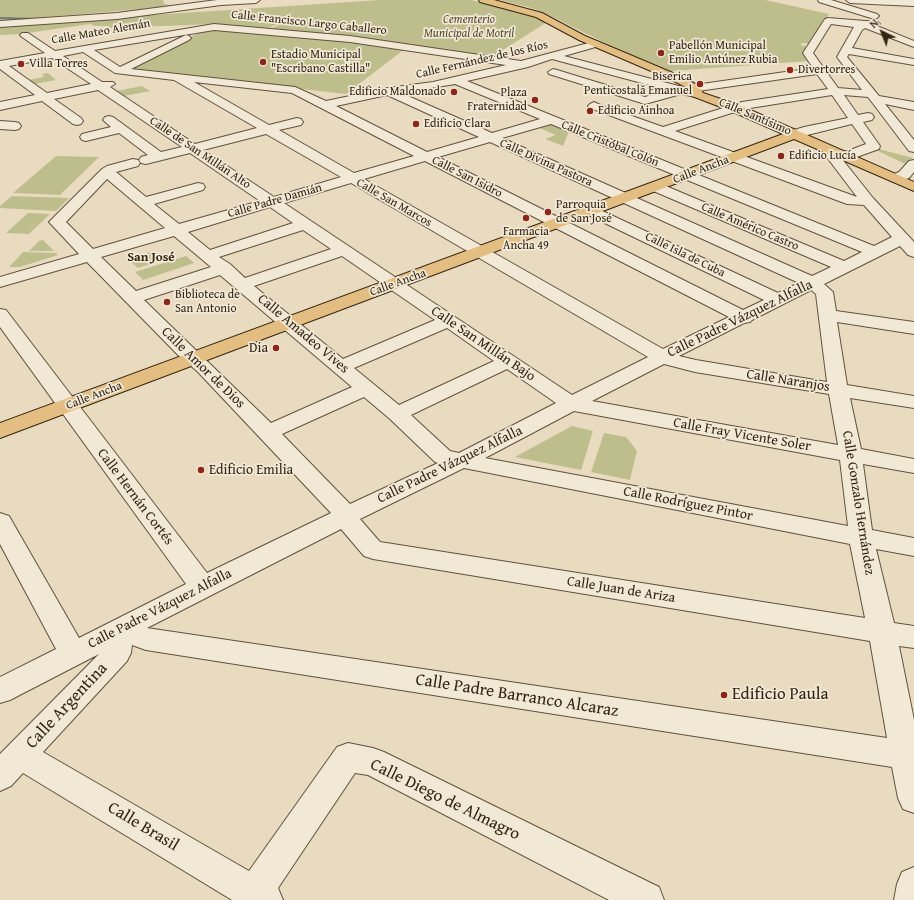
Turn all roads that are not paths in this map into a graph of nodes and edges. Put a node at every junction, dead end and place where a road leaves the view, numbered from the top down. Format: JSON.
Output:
{"nodes":[{"id":1,"x":256,"y":0,"type":"edge"},
{"id":2,"x":483,"y":0,"type":"edge"},
{"id":3,"x":822,"y":0,"type":"edge"},
{"id":4,"x":829,"y":0,"type":"edge"},
{"id":5,"x":837,"y":0,"type":"edge"},
{"id":6,"x":914,"y":3,"type":"edge"},
{"id":7,"x":0,"y":24,"type":"edge"},
{"id":8,"x":865,"y":25,"type":"junction"},
{"id":9,"x":207,"y":27,"type":"junction"},
{"id":10,"x":192,"y":29,"type":"junction"},
{"id":11,"x":25,"y":35,"type":"dead end"},
{"id":12,"x":66,"y":42,"type":"dead end"},
{"id":13,"x":593,"y":43,"type":"junction"},
{"id":14,"x":914,"y":44,"type":"edge"},
{"id":15,"x":407,"y":47,"type":"joint"},
{"id":16,"x":81,"y":49,"type":"junction"},
{"id":17,"x":846,"y":50,"type":"junction"},
{"id":18,"x":134,"y":51,"type":"junction"},
{"id":19,"x":54,"y":54,"type":"junction"},
{"id":20,"x":555,"y":57,"type":"junction"},
{"id":21,"x":914,"y":62,"type":"edge"},
{"id":22,"x":0,"y":64,"type":"edge"},
{"id":23,"x":526,"y":64,"type":"junction"},
{"id":24,"x":847,"y":64,"type":"junction"},
{"id":25,"x":589,"y":66,"type":"junction"},
{"id":26,"x":862,"y":66,"type":"dead end"},
{"id":27,"x":821,"y":70,"type":"junction"},
{"id":28,"x":119,"y":71,"type":"junction"},
{"id":29,"x":553,"y":72,"type":"dead end"},
{"id":30,"x":153,"y":75,"type":"junction"},
{"id":31,"x":177,"y":77,"type":"junction"},
{"id":32,"x":457,"y":81,"type":"junction"},
{"id":33,"x":100,"y":86,"type":"junction"},
{"id":34,"x":295,"y":90,"type":"junction"},
{"id":35,"x":691,"y":90,"type":"junction"},
{"id":36,"x":834,"y":91,"type":"junction"},
{"id":37,"x":388,"y":92,"type":"junction"},
{"id":38,"x":908,"y":94,"type":"dead end"},
{"id":39,"x":874,"y":96,"type":"junction"},
{"id":40,"x":44,"y":97,"type":"junction"},
{"id":41,"x":347,"y":100,"type":"junction"},
{"id":42,"x":895,"y":101,"type":"junction"},
{"id":43,"x":0,"y":106,"type":"edge"},
{"id":44,"x":326,"y":106,"type":"junction"},
{"id":45,"x":594,"y":106,"type":"dead end"},
{"id":46,"x":914,"y":106,"type":"edge"},
{"id":47,"x":735,"y":108,"type":"junction"},
{"id":48,"x":890,"y":117,"type":"junction"},
{"id":49,"x":854,"y":119,"type":"junction"},
{"id":50,"x":109,"y":120,"type":"dead end"},
{"id":51,"x":550,"y":120,"type":"junction"},
{"id":52,"x":77,"y":121,"type":"dead end"},
{"id":53,"x":297,"y":122,"type":"dead end"},
{"id":54,"x":0,"y":125,"type":"edge"},
{"id":55,"x":15,"y":126,"type":"dead end"},
{"id":56,"x":914,"y":126,"type":"edge"},
{"id":57,"x":121,"y":129,"type":"junction"},
{"id":58,"x":267,"y":129,"type":"junction"},
{"id":59,"x":663,"y":131,"type":"junction"},
{"id":60,"x":795,"y":134,"type":"junction"},
{"id":61,"x":86,"y":137,"type":"dead end"},
{"id":62,"x":490,"y":137,"type":"junction"},
{"id":63,"x":874,"y":146,"type":"junction"},
{"id":64,"x":193,"y":148,"type":"junction"},
{"id":65,"x":914,"y":148,"type":"edge"},
{"id":66,"x":843,"y":155,"type":"junction"},
{"id":67,"x":426,"y":156,"type":"junction"},
{"id":68,"x":160,"y":157,"type":"junction"},
{"id":69,"x":734,"y":157,"type":"junction"},
{"id":70,"x":914,"y":164,"type":"edge"},
{"id":71,"x":107,"y":172,"type":"junction"},
{"id":72,"x":686,"y":175,"type":"junction"},
{"id":73,"x":905,"y":176,"type":"edge"},
{"id":74,"x":352,"y":178,"type":"junction"},
{"id":75,"x":198,"y":186,"type":"dead end"},
{"id":76,"x":656,"y":187,"type":"junction"},
{"id":77,"x":914,"y":187,"type":"edge"},
{"id":78,"x":624,"y":198,"type":"junction"},
{"id":79,"x":144,"y":202,"type":"junction"},
{"id":80,"x":272,"y":202,"type":"junction"},
{"id":81,"x":868,"y":202,"type":"junction"},
{"id":82,"x":591,"y":210,"type":"junction"},
{"id":83,"x":557,"y":223,"type":"junction"},
{"id":84,"x":306,"y":224,"type":"junction"},
{"id":85,"x":178,"y":230,"type":"junction"},
{"id":86,"x":908,"y":245,"type":"edge"},
{"id":87,"x":344,"y":250,"type":"junction"},
{"id":88,"x":480,"y":252,"type":"junction"},
{"id":89,"x":875,"y":252,"type":"junction"},
{"id":90,"x":92,"y":255,"type":"junction"},
{"id":91,"x":209,"y":255,"type":"junction"},
{"id":92,"x":224,"y":268,"type":"junction"},
{"id":93,"x":844,"y":268,"type":"junction"},
{"id":94,"x":0,"y":282,"type":"edge"},
{"id":95,"x":812,"y":283,"type":"junction"},
{"id":96,"x":244,"y":284,"type":"junction"},
{"id":97,"x":394,"y":284,"type":"junction"},
{"id":98,"x":133,"y":298,"type":"junction"},
{"id":99,"x":779,"y":300,"type":"junction"},
{"id":100,"x":0,"y":314,"type":"edge"},
{"id":101,"x":827,"y":316,"type":"junction"},
{"id":102,"x":744,"y":318,"type":"junction"},
{"id":103,"x":449,"y":321,"type":"junction"},
{"id":104,"x":289,"y":323,"type":"junction"},
{"id":105,"x":914,"y":328,"type":"edge"},
{"id":106,"x":662,"y":357,"type":"junction"},
{"id":107,"x":194,"y":359,"type":"junction"},
{"id":108,"x":509,"y":361,"type":"junction"},
{"id":109,"x":341,"y":367,"type":"junction"},
{"id":110,"x":366,"y":388,"type":"junction"},
{"id":111,"x":838,"y":390,"type":"junction"},
{"id":112,"x":914,"y":402,"type":"edge"},
{"id":113,"x":571,"y":404,"type":"junction"},
{"id":114,"x":68,"y":406,"type":"junction"},
{"id":115,"x":397,"y":414,"type":"junction"},
{"id":116,"x":0,"y":431,"type":"edge"},
{"id":117,"x":268,"y":432,"type":"junction"},
{"id":118,"x":851,"y":455,"type":"junction"},
{"id":119,"x":463,"y":460,"type":"junction"},
{"id":120,"x":914,"y":466,"type":"edge"},
{"id":121,"x":347,"y":515,"type":"junction"},
{"id":122,"x":0,"y":522,"type":"edge"},
{"id":123,"x":861,"y":536,"type":"junction"},
{"id":124,"x":914,"y":547,"type":"edge"},
{"id":125,"x":203,"y":587,"type":"junction"},
{"id":126,"x":121,"y":630,"type":"junction"},
{"id":127,"x":882,"y":632,"type":"junction"},
{"id":128,"x":914,"y":637,"type":"edge"},
{"id":129,"x":73,"y":653,"type":"junction"},
{"id":130,"x":0,"y":691,"type":"edge"},
{"id":131,"x":910,"y":756,"type":"edge"},
{"id":132,"x":11,"y":766,"type":"edge"},
{"id":133,"x":914,"y":798,"type":"edge"},
{"id":134,"x":914,"y":884,"type":"edge"},
{"id":135,"x":260,"y":897,"type":"edge"},
{"id":136,"x":646,"y":900,"type":"edge"},
{"id":137,"x":912,"y":900,"type":"edge"}],
"edges":[{"from":1,"to":7,"type":"street"},
{"from":2,"to":13,"type":"main road"},
{"from":3,"to":4,"type":"street"},
{"from":3,"to":8,"type":"street"},
{"from":5,"to":6,"type":"street"},
{"from":8,"to":14,"type":"street"},
{"from":8,"to":17,"type":"street"},
{"from":8,"to":27,"type":"street"},
{"from":9,"to":10,"type":"street","name":"Calle Mateo Alemán"},
{"from":9,"to":15,"type":"street","name":"Calle Francisco Largo Caballero"},
{"from":9,"to":18,"type":"street"},
{"from":10,"to":18,"type":"street","name":"Calle Mateo Alemán"},
{"from":10,"to":18,"type":"street"},
{"from":11,"to":19,"type":"street","name":"Calle de San Millán Alto"},
{"from":12,"to":16,"type":"street"},
{"from":13,"to":20,"type":"street","name":"Calle Fernández de los Ríos"},
{"from":13,"to":23,"type":"street","name":"Calle Fernández de los Ríos"},
{"from":13,"to":35,"type":"main road"},
{"from":15,"to":23,"type":"street","name":"Calle Santísimo"},
{"from":16,"to":18,"type":"street","name":"Calle Mateo Alemán"},
{"from":16,"to":19,"type":"street","name":"Calle Mateo Alemán"},
{"from":16,"to":28,"type":"street"},
{"from":17,"to":21,"type":"street"},
{"from":17,"to":24,"type":"street"},
{"from":18,"to":28,"type":"street"},
{"from":19,"to":22,"type":"street","name":"Calle Mateo Alemán"},
{"from":19,"to":33,"type":"street","name":"Calle de San Millán Alto"},
{"from":20,"to":23,"type":"street","name":"Calle Fernández de los Ríos"},
{"from":20,"to":25,"type":"street","name":"Calle Santísimo"},
{"from":22,"to":40,"type":"street"},
{"from":23,"to":25,"type":"street","name":"Calle Santísimo"},
{"from":23,"to":32,"type":"street","name":"Calle Fernández de los Ríos"},
{"from":24,"to":26,"type":"street"},
{"from":24,"to":39,"type":"street"},
{"from":25,"to":35,"type":"street","name":"Calle Santísimo"},
{"from":27,"to":35,"type":"street"},
{"from":27,"to":36,"type":"street"},
{"from":28,"to":30,"type":"street","name":"Calle San Marcos"},
{"from":29,"to":35,"type":"street"},
{"from":30,"to":31,"type":"street","name":"Calle San Marcos"},
{"from":30,"to":33,"type":"street"},
{"from":31,"to":34,"type":"street","name":"Calle San Isidro"},
{"from":31,"to":58,"type":"street","name":"Calle San Marcos"},
{"from":32,"to":37,"type":"street","name":"Calle Fernández de los Ríos"},
{"from":32,"to":51,"type":"street","name":"Calle Cristóbal Colón"},
{"from":33,"to":40,"type":"street"},
{"from":33,"to":64,"type":"street","name":"Calle de San Millán Alto"},
{"from":34,"to":41,"type":"street"},
{"from":34,"to":44,"type":"street","name":"Calle San Isidro"},
{"from":35,"to":47,"type":"main road","name":"Calle Santísimo"},
{"from":36,"to":39,"type":"street"},
{"from":36,"to":47,"type":"street"},
{"from":36,"to":49,"type":"street"},
{"from":37,"to":41,"type":"street","name":"Calle Fernández de los Ríos"},
{"from":37,"to":62,"type":"street","name":"Calle Divina Pastora"},
{"from":38,"to":42,"type":"street"},
{"from":39,"to":42,"type":"street"},
{"from":39,"to":48,"type":"street"},
{"from":40,"to":43,"type":"street"},
{"from":40,"to":52,"type":"street"},
{"from":41,"to":44,"type":"street","name":"Calle Fernández de los Ríos"},
{"from":42,"to":46,"type":"street"},
{"from":44,"to":67,"type":"street","name":"Calle San Isidro"},
{"from":45,"to":59,"type":"street"},
{"from":47,"to":59,"type":"street"},
{"from":47,"to":60,"type":"main road","name":"Calle Santísimo"},
{"from":48,"to":49,"type":"street"},
{"from":48,"to":56,"type":"street"},
{"from":48,"to":65,"type":"street"},
{"from":49,"to":60,"type":"street"},
{"from":49,"to":63,"type":"street"},
{"from":50,"to":57,"type":"street"},
{"from":51,"to":62,"type":"street","name":"Calle Padre Damián"},
{"from":51,"to":72,"type":"street","name":"Calle Cristóbal Colón"},
{"from":53,"to":58,"type":"street"},
{"from":54,"to":55,"type":"street"},
{"from":57,"to":61,"type":"street"},
{"from":57,"to":68,"type":"street"},
{"from":58,"to":64,"type":"street"},
{"from":58,"to":74,"type":"street","name":"Calle San Marcos"},
{"from":59,"to":69,"type":"street"},
{"from":60,"to":66,"type":"main road","name":"Calle Santísimo"},
{"from":60,"to":69,"type":"main road","name":"Calle Ancha"},
{"from":62,"to":67,"type":"street","name":"Calle Padre Damián"},
{"from":62,"to":78,"type":"street","name":"Calle Divina Pastora"},
{"from":63,"to":65,"type":"street"},
{"from":63,"to":66,"type":"street"},
{"from":64,"to":68,"type":"street"},
{"from":64,"to":80,"type":"street","name":"Calle de San Millán Alto"},
{"from":66,"to":73,"type":"main road","name":"Calle Santísimo"},
{"from":66,"to":81,"type":"street"},
{"from":67,"to":74,"type":"street","name":"Calle Padre Damián"},
{"from":67,"to":83,"type":"street","name":"Calle San Isidro"},
{"from":68,"to":71,"type":"street"},
{"from":69,"to":72,"type":"main road","name":"Calle Ancha"},
{"from":69,"to":81,"type":"street"},
{"from":70,"to":73,"type":"street"},
{"from":71,"to":79,"type":"street","name":"Calle Amadeo Vives"},
{"from":71,"to":90,"type":"street","name":"Calle Amor de Dios"},
{"from":72,"to":76,"type":"main road","name":"Calle Ancha"},
{"from":72,"to":89,"type":"street","name":"Calle Cristóbal Colón"},
{"from":73,"to":77,"type":"main road","name":"Calle Santísimo"},
{"from":74,"to":80,"type":"street","name":"Calle Padre Damián"},
{"from":74,"to":88,"type":"street","name":"Calle San Marcos"},
{"from":75,"to":79,"type":"street"},
{"from":76,"to":78,"type":"main road","name":"Calle Ancha"},
{"from":76,"to":93,"type":"street","name":"Calle Américo Castro"},
{"from":78,"to":82,"type":"main road","name":"Calle Ancha"},
{"from":78,"to":95,"type":"street","name":"Calle Divina Pastora"},
{"from":79,"to":85,"type":"street","name":"Calle Amadeo Vives"},
{"from":80,"to":84,"type":"street","name":"Calle de San Millán Alto"},
{"from":80,"to":85,"type":"street","name":"Calle Padre Damián"},
{"from":81,"to":86,"type":"street"},
{"from":82,"to":83,"type":"main road","name":"Calle Ancha"},
{"from":82,"to":99,"type":"street","name":"Calle Isla de Cuba"},
{"from":83,"to":88,"type":"main road","name":"Calle Ancha"},
{"from":83,"to":102,"type":"street","name":"Calle San Isidro"},
{"from":84,"to":87,"type":"street","name":"Calle de San Millán Alto"},
{"from":84,"to":91,"type":"street"},
{"from":85,"to":90,"type":"street","name":"Calle Padre Damián"},
{"from":85,"to":91,"type":"street","name":"Calle Amadeo Vives"},
{"from":86,"to":89,"type":"street","name":"Calle Padre Vázquez Alfalla"},
{"from":87,"to":96,"type":"street"},
{"from":87,"to":97,"type":"street","name":"Calle de San Millán Alto"},
{"from":88,"to":97,"type":"main road","name":"Calle Ancha"},
{"from":88,"to":106,"type":"street","name":"Calle San Marcos"},
{"from":89,"to":93,"type":"street","name":"Calle Padre Vázquez Alfalla"},
{"from":90,"to":94,"type":"street","name":"Calle Padre Damián"},
{"from":90,"to":98,"type":"street","name":"Calle Amor de Dios"},
{"from":91,"to":92,"type":"street","name":"Calle Amadeo Vives"},
{"from":92,"to":96,"type":"street","name":"Calle Amadeo Vives"},
{"from":92,"to":98,"type":"street"},
{"from":93,"to":95,"type":"street","name":"Calle Padre Vázquez Alfalla"},
{"from":95,"to":99,"type":"street","name":"Calle Padre Vázquez Alfalla"},
{"from":95,"to":101,"type":"street","name":"Calle Gonzalo Hernández"},
{"from":96,"to":104,"type":"street","name":"Calle Amadeo Vives"},
{"from":97,"to":103,"type":"street","name":"Calle San Millán Bajo"},
{"from":97,"to":104,"type":"main road","name":"Calle Ancha"},
{"from":98,"to":107,"type":"street","name":"Calle Amor de Dios"},
{"from":99,"to":102,"type":"street","name":"Calle Padre Vázquez Alfalla"},
{"from":100,"to":114,"type":"street","name":"Calle Hernán Cortés"},
{"from":101,"to":105,"type":"street"},
{"from":101,"to":111,"type":"street","name":"Calle Gonzalo Hernández"},
{"from":102,"to":106,"type":"street","name":"Calle Padre Vázquez Alfalla"},
{"from":103,"to":108,"type":"street","name":"Calle San Millán Bajo"},
{"from":103,"to":109,"type":"street"},
{"from":104,"to":107,"type":"main road","name":"Calle Ancha"},
{"from":104,"to":109,"type":"street","name":"Calle Amadeo Vives"},
{"from":106,"to":111,"type":"street","name":"Calle Naranjos"},
{"from":106,"to":113,"type":"street","name":"Calle Padre Vázquez Alfalla"},
{"from":107,"to":114,"type":"main road","name":"Calle Ancha"},
{"from":107,"to":117,"type":"street","name":"Calle Amor de Dios"},
{"from":108,"to":113,"type":"street","name":"Calle San Millán Bajo"},
{"from":108,"to":115,"type":"street"},
{"from":109,"to":110,"type":"street","name":"Calle Amadeo Vives"},
{"from":110,"to":115,"type":"street","name":"Calle Amadeo Vives"},
{"from":110,"to":117,"type":"street"},
{"from":111,"to":112,"type":"street","name":"Calle Naranjos"},
{"from":111,"to":118,"type":"street","name":"Calle Gonzalo Hernández"},
{"from":113,"to":118,"type":"street","name":"Calle Fray Vicente Soler"},
{"from":113,"to":119,"type":"street","name":"Calle Padre Vázquez Alfalla"},
{"from":114,"to":116,"type":"main road","name":"Calle Ancha"},
{"from":114,"to":125,"type":"street","name":"Calle Hernán Cortés"},
{"from":115,"to":119,"type":"street","name":"Calle Amadeo Vives"},
{"from":117,"to":121,"type":"street","name":"Calle Amor de Dios"},
{"from":118,"to":120,"type":"street","name":"Calle Fray Vicente Soler"},
{"from":118,"to":123,"type":"street","name":"Calle Gonzalo Hernández"},
{"from":119,"to":121,"type":"street","name":"Calle Padre Vázquez Alfalla"},
{"from":119,"to":123,"type":"street","name":"Calle Rodríguez Pintor"},
{"from":121,"to":125,"type":"street","name":"Calle Padre Vázquez Alfalla"},
{"from":121,"to":127,"type":"street","name":"Calle Juan de Ariza"},
{"from":122,"to":129,"type":"street"},
{"from":123,"to":124,"type":"street","name":"Calle Rodríguez Pintor"},
{"from":123,"to":127,"type":"street","name":"Calle Gonzalo Hernández"},
{"from":125,"to":126,"type":"street","name":"Calle Padre Vázquez Alfalla"},
{"from":126,"to":129,"type":"street","name":"Calle Padre Vázquez Alfalla"},
{"from":126,"to":131,"type":"street","name":"Calle Padre Barranco Alcaraz"},
{"from":126,"to":132,"type":"street","name":"Calle Argentina"},
{"from":127,"to":128,"type":"street","name":"Calle Juan de Ariza"},
{"from":127,"to":131,"type":"street","name":"Calle Gonzalo Hernández"},
{"from":129,"to":130,"type":"street","name":"Calle Padre Vázquez Alfalla"},
{"from":131,"to":133,"type":"street","name":"Calle Gonzalo Hernández"},
{"from":132,"to":135,"type":"street","name":"Calle Brasil"},
{"from":134,"to":137,"type":"street"},
{"from":135,"to":136,"type":"street","name":"Calle Diego de Almagro"}]}
